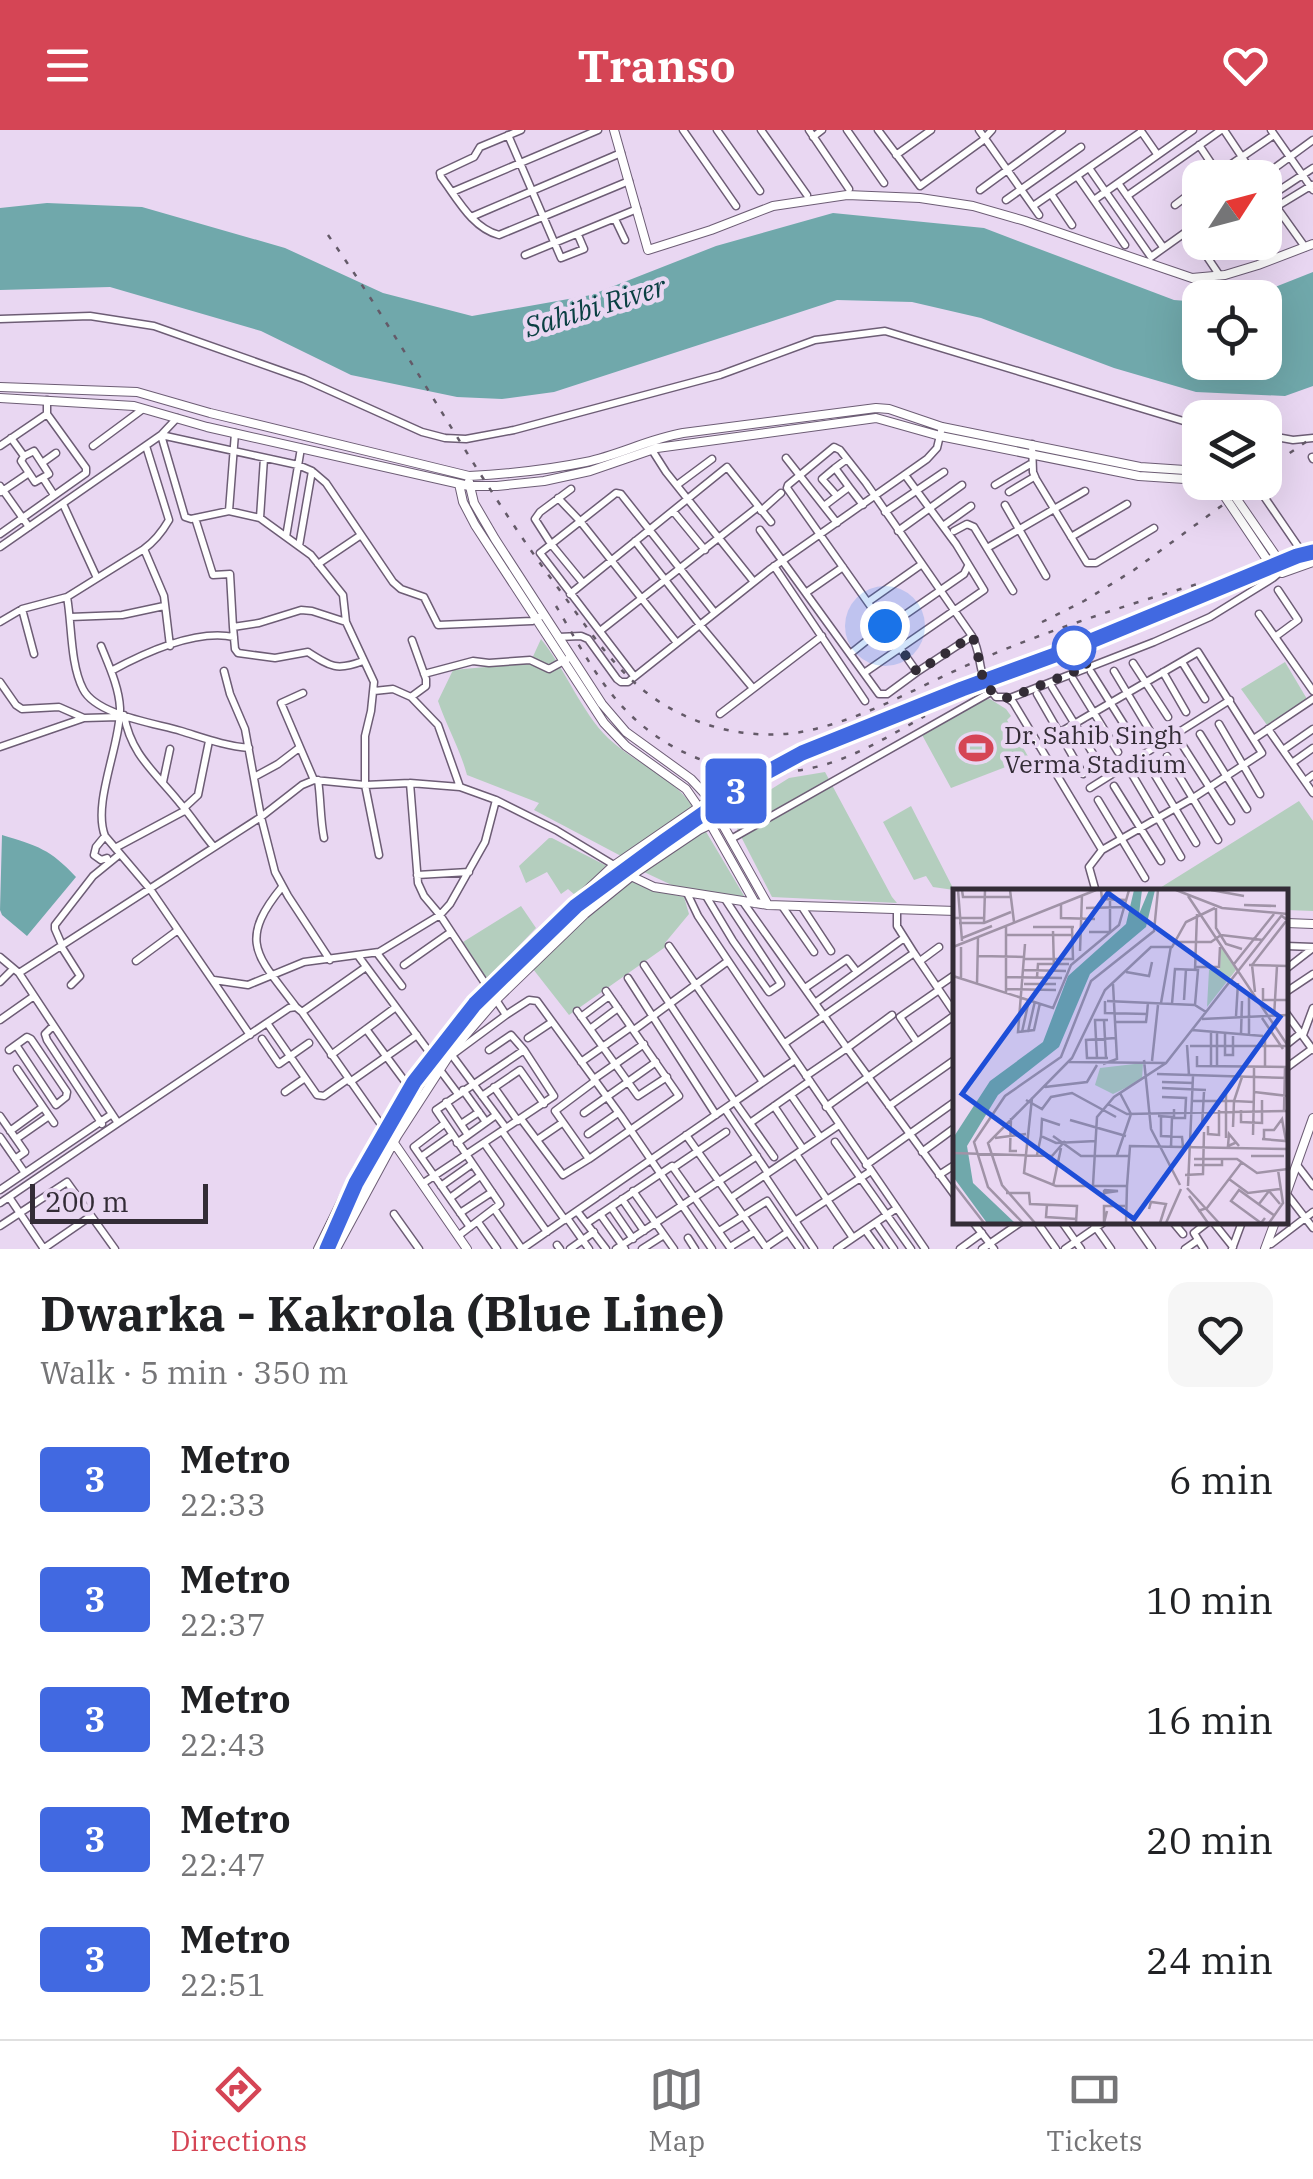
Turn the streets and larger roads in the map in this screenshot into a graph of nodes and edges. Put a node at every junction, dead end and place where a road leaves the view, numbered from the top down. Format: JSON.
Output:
{"nodes":[{"id":1,"x":521,"y":130,"type":"edge"},
{"id":2,"x":598,"y":130,"type":"edge"},
{"id":3,"x":614,"y":130,"type":"edge"},
{"id":4,"x":683,"y":130,"type":"edge"},
{"id":5,"x":718,"y":130,"type":"edge"},
{"id":6,"x":761,"y":130,"type":"edge"},
{"id":7,"x":822,"y":130,"type":"edge"},
{"id":8,"x":848,"y":130,"type":"edge"},
{"id":9,"x":878,"y":130,"type":"edge"},
{"id":10,"x":931,"y":130,"type":"edge"},
{"id":11,"x":979,"y":130,"type":"edge"},
{"id":12,"x":992,"y":130,"type":"edge"},
{"id":13,"x":1062,"y":130,"type":"edge"},
{"id":14,"x":1193,"y":130,"type":"edge"},
{"id":15,"x":1222,"y":130,"type":"edge"},
{"id":16,"x":1144,"y":132,"type":"edge"},
{"id":17,"x":811,"y":133,"type":"edge"},
{"id":18,"x":1272,"y":133,"type":"edge"},
{"id":19,"x":508,"y":135,"type":"junction"},
{"id":20,"x":984,"y":138,"type":"junction"},
{"id":21,"x":1313,"y":140,"type":"edge"},
{"id":22,"x":1199,"y":145,"type":"junction"},
{"id":23,"x":1081,"y":148,"type":"dead end"},
{"id":24,"x":620,"y":152,"type":"junction"},
{"id":25,"x":1157,"y":154,"type":"junction"},
{"id":26,"x":896,"y":155,"type":"junction"},
{"id":27,"x":1290,"y":156,"type":"junction"},
{"id":28,"x":1242,"y":157,"type":"junction"},
{"id":29,"x":1207,"y":160,"type":"edge"},
{"id":30,"x":1238,"y":160,"type":"edge"},
{"id":31,"x":1244,"y":160,"type":"edge"},
{"id":32,"x":520,"y":162,"type":"junction"},
{"id":33,"x":1282,"y":162,"type":"edge"},
{"id":34,"x":1089,"y":168,"type":"junction"},
{"id":35,"x":1313,"y":168,"type":"edge"},
{"id":36,"x":1007,"y":170,"type":"junction"},
{"id":37,"x":1303,"y":174,"type":"junction"},
{"id":38,"x":1077,"y":176,"type":"junction"},
{"id":39,"x":628,"y":180,"type":"junction"},
{"id":40,"x":884,"y":183,"type":"dead end"},
{"id":41,"x":1118,"y":183,"type":"junction"},
{"id":42,"x":1282,"y":186,"type":"edge"},
{"id":43,"x":1312,"y":186,"type":"edge"},
{"id":44,"x":849,"y":189,"type":"dead end"},
{"id":45,"x":980,"y":190,"type":"dead end"},
{"id":46,"x":1020,"y":190,"type":"junction"},
{"id":47,"x":532,"y":191,"type":"junction"},
{"id":48,"x":452,"y":192,"type":"junction"},
{"id":49,"x":760,"y":192,"type":"dead end"},
{"id":50,"x":1106,"y":192,"type":"junction"},
{"id":51,"x":807,"y":194,"type":"dead end"},
{"id":52,"x":1050,"y":194,"type":"junction"},
{"id":53,"x":1127,"y":196,"type":"junction"},
{"id":54,"x":1006,"y":200,"type":"dead end"},
{"id":55,"x":1094,"y":200,"type":"junction"},
{"id":56,"x":1182,"y":200,"type":"edge"},
{"id":57,"x":1282,"y":204,"type":"edge"},
{"id":58,"x":1175,"y":205,"type":"dead end"},
{"id":59,"x":736,"y":206,"type":"dead end"},
{"id":60,"x":1033,"y":206,"type":"junction"},
{"id":61,"x":638,"y":209,"type":"junction"},
{"id":62,"x":1039,"y":215,"type":"dead end"},
{"id":63,"x":1282,"y":215,"type":"edge"},
{"id":64,"x":542,"y":216,"type":"junction"},
{"id":65,"x":471,"y":217,"type":"junction"},
{"id":66,"x":616,"y":219,"type":"junction"},
{"id":67,"x":1072,"y":225,"type":"dead end"},
{"id":68,"x":578,"y":235,"type":"junction"},
{"id":69,"x":1182,"y":235,"type":"edge"},
{"id":70,"x":624,"y":240,"type":"dead end"},
{"id":71,"x":555,"y":244,"type":"junction"},
{"id":72,"x":1309,"y":245,"type":"edge"},
{"id":73,"x":1125,"y":246,"type":"dead end"},
{"id":74,"x":1163,"y":248,"type":"junction"},
{"id":75,"x":525,"y":255,"type":"dead end"},
{"id":76,"x":1209,"y":260,"type":"edge"},
{"id":77,"x":1220,"y":276,"type":"junction"},
{"id":78,"x":0,"y":319,"type":"edge"},
{"id":79,"x":0,"y":387,"type":"edge"},
{"id":80,"x":0,"y":398,"type":"edge"},
{"id":81,"x":47,"y":400,"type":"junction"},
{"id":82,"x":144,"y":409,"type":"junction"},
{"id":83,"x":47,"y":414,"type":"junction"},
{"id":84,"x":177,"y":418,"type":"junction"},
{"id":85,"x":1182,"y":420,"type":"edge"},
{"id":86,"x":941,"y":432,"type":"junction"},
{"id":87,"x":235,"y":433,"type":"junction"},
{"id":88,"x":161,"y":435,"type":"junction"},
{"id":89,"x":12,"y":438,"type":"junction"},
{"id":90,"x":1282,"y":438,"type":"edge"},
{"id":91,"x":1313,"y":438,"type":"edge"},
{"id":92,"x":1032,"y":444,"type":"junction"},
{"id":93,"x":0,"y":446,"type":"edge"},
{"id":94,"x":92,"y":446,"type":"dead end"},
{"id":95,"x":146,"y":446,"type":"junction"},
{"id":96,"x":301,"y":448,"type":"junction"},
{"id":97,"x":652,"y":450,"type":"junction"},
{"id":98,"x":233,"y":451,"type":"junction"},
{"id":99,"x":56,"y":453,"type":"dead end"},
{"id":100,"x":24,"y":456,"type":"junction"},
{"id":101,"x":264,"y":458,"type":"junction"},
{"id":102,"x":786,"y":458,"type":"dead end"},
{"id":103,"x":712,"y":459,"type":"dead end"},
{"id":104,"x":846,"y":459,"type":"junction"},
{"id":105,"x":1032,"y":459,"type":"junction"},
{"id":106,"x":42,"y":463,"type":"junction"},
{"id":107,"x":298,"y":465,"type":"junction"},
{"id":108,"x":811,"y":466,"type":"junction"},
{"id":109,"x":835,"y":468,"type":"junction"},
{"id":110,"x":1182,"y":470,"type":"edge"},
{"id":111,"x":312,"y":472,"type":"junction"},
{"id":112,"x":944,"y":472,"type":"dead end"},
{"id":113,"x":29,"y":473,"type":"junction"},
{"id":114,"x":800,"y":475,"type":"junction"},
{"id":115,"x":905,"y":475,"type":"junction"},
{"id":116,"x":1034,"y":476,"type":"junction"},
{"id":117,"x":43,"y":478,"type":"junction"},
{"id":118,"x":822,"y":478,"type":"junction"},
{"id":119,"x":1182,"y":479,"type":"edge"},
{"id":120,"x":464,"y":480,"type":"junction"},
{"id":121,"x":677,"y":485,"type":"junction"},
{"id":122,"x":962,"y":485,"type":"dead end"},
{"id":123,"x":995,"y":485,"type":"dead end"},
{"id":124,"x":849,"y":487,"type":"junction"},
{"id":125,"x":571,"y":489,"type":"dead end"},
{"id":126,"x":1,"y":490,"type":"edge"},
{"id":127,"x":917,"y":490,"type":"junction"},
{"id":128,"x":1084,"y":491,"type":"dead end"},
{"id":129,"x":1008,"y":492,"type":"dead end"},
{"id":130,"x":781,"y":493,"type":"dead end"},
{"id":131,"x":54,"y":495,"type":"junction"},
{"id":132,"x":836,"y":496,"type":"junction"},
{"id":133,"x":874,"y":497,"type":"junction"},
{"id":134,"x":558,"y":498,"type":"junction"},
{"id":135,"x":689,"y":499,"type":"junction"},
{"id":136,"x":1229,"y":500,"type":"edge"},
{"id":137,"x":1234,"y":500,"type":"edge"},
{"id":138,"x":1267,"y":500,"type":"edge"},
{"id":139,"x":62,"y":504,"type":"junction"},
{"id":140,"x":863,"y":504,"type":"junction"},
{"id":141,"x":1128,"y":504,"type":"dead end"},
{"id":142,"x":1004,"y":505,"type":"dead end"},
{"id":143,"x":824,"y":506,"type":"junction"},
{"id":144,"x":971,"y":506,"type":"dead end"},
{"id":145,"x":930,"y":508,"type":"junction"},
{"id":146,"x":1054,"y":508,"type":"junction"},
{"id":147,"x":760,"y":509,"type":"junction"},
{"id":148,"x":230,"y":511,"type":"junction"},
{"id":149,"x":672,"y":512,"type":"junction"},
{"id":150,"x":885,"y":512,"type":"junction"},
{"id":151,"x":22,"y":518,"type":"junction"},
{"id":152,"x":195,"y":518,"type":"junction"},
{"id":153,"x":260,"y":518,"type":"junction"},
{"id":154,"x":1244,"y":518,"type":"junction"},
{"id":155,"x":580,"y":522,"type":"junction"},
{"id":156,"x":770,"y":522,"type":"dead end"},
{"id":157,"x":836,"y":523,"type":"junction"},
{"id":158,"x":943,"y":526,"type":"junction"},
{"id":159,"x":29,"y":527,"type":"junction"},
{"id":160,"x":1154,"y":528,"type":"dead end"},
{"id":161,"x":649,"y":529,"type":"junction"},
{"id":162,"x":1019,"y":529,"type":"junction"},
{"id":163,"x":760,"y":530,"type":"dead end"},
{"id":164,"x":898,"y":531,"type":"junction"},
{"id":165,"x":954,"y":531,"type":"dead end"},
{"id":166,"x":0,"y":534,"type":"edge"},
{"id":167,"x":820,"y":534,"type":"junction"},
{"id":168,"x":361,"y":535,"type":"junction"},
{"id":169,"x":286,"y":537,"type":"junction"},
{"id":170,"x":1071,"y":537,"type":"junction"},
{"id":171,"x":719,"y":538,"type":"junction"},
{"id":172,"x":635,"y":540,"type":"junction"},
{"id":173,"x":551,"y":544,"type":"junction"},
{"id":174,"x":299,"y":546,"type":"junction"},
{"id":175,"x":0,"y":547,"type":"edge"},
{"id":176,"x":987,"y":548,"type":"junction"},
{"id":177,"x":144,"y":549,"type":"junction"},
{"id":178,"x":705,"y":550,"type":"junction"},
{"id":179,"x":610,"y":560,"type":"junction"},
{"id":180,"x":783,"y":560,"type":"junction"},
{"id":181,"x":1311,"y":560,"type":"edge"},
{"id":182,"x":1283,"y":563,"type":"junction"},
{"id":183,"x":318,"y":564,"type":"junction"},
{"id":184,"x":922,"y":564,"type":"junction"},
{"id":185,"x":774,"y":566,"type":"junction"},
{"id":186,"x":968,"y":566,"type":"junction"},
{"id":187,"x":843,"y":567,"type":"junction"},
{"id":188,"x":681,"y":570,"type":"junction"},
{"id":189,"x":1279,"y":573,"type":"junction"},
{"id":190,"x":1046,"y":576,"type":"dead end"},
{"id":191,"x":97,"y":578,"type":"junction"},
{"id":192,"x":665,"y":580,"type":"junction"},
{"id":193,"x":754,"y":582,"type":"junction"},
{"id":194,"x":584,"y":583,"type":"junction"},
{"id":195,"x":940,"y":590,"type":"junction"},
{"id":196,"x":1278,"y":590,"type":"dead end"},
{"id":197,"x":1013,"y":591,"type":"dead end"},
{"id":198,"x":807,"y":592,"type":"junction"},
{"id":199,"x":570,"y":594,"type":"junction"},
{"id":200,"x":66,"y":596,"type":"junction"},
{"id":201,"x":642,"y":599,"type":"junction"},
{"id":202,"x":868,"y":602,"type":"junction"},
{"id":203,"x":164,"y":606,"type":"junction"},
{"id":204,"x":22,"y":609,"type":"junction"},
{"id":205,"x":954,"y":610,"type":"junction"},
{"id":206,"x":715,"y":612,"type":"junction"},
{"id":207,"x":1260,"y":614,"type":"dead end"},
{"id":208,"x":70,"y":617,"type":"junction"},
{"id":209,"x":540,"y":617,"type":"junction"},
{"id":210,"x":0,"y":622,"type":"edge"},
{"id":211,"x":346,"y":622,"type":"junction"},
{"id":212,"x":700,"y":625,"type":"junction"},
{"id":213,"x":233,"y":627,"type":"junction"},
{"id":214,"x":886,"y":627,"type":"junction"},
{"id":215,"x":600,"y":631,"type":"junction"},
{"id":216,"x":822,"y":636,"type":"junction"},
{"id":217,"x":972,"y":636,"type":"junction"},
{"id":218,"x":234,"y":637,"type":"junction"},
{"id":219,"x":558,"y":637,"type":"junction"},
{"id":220,"x":1275,"y":637,"type":"junction"},
{"id":221,"x":412,"y":640,"type":"dead end"},
{"id":222,"x":677,"y":643,"type":"junction"},
{"id":223,"x":102,"y":646,"type":"dead end"},
{"id":224,"x":170,"y":646,"type":"junction"},
{"id":225,"x":900,"y":648,"type":"junction"},
{"id":226,"x":34,"y":654,"type":"dead end"},
{"id":227,"x":850,"y":654,"type":"junction"},
{"id":228,"x":566,"y":659,"type":"junction"},
{"id":229,"x":364,"y":661,"type":"junction"},
{"id":230,"x":1182,"y":662,"type":"junction"},
{"id":231,"x":1133,"y":664,"type":"dead end"},
{"id":232,"x":1114,"y":670,"type":"dead end"},
{"id":233,"x":111,"y":672,"type":"junction"},
{"id":234,"x":224,"y":672,"type":"dead end"},
{"id":235,"x":917,"y":672,"type":"junction"},
{"id":236,"x":1091,"y":672,"type":"dead end"},
{"id":237,"x":1163,"y":672,"type":"junction"},
{"id":238,"x":864,"y":673,"type":"junction"},
{"id":239,"x":424,"y":674,"type":"junction"},
{"id":240,"x":634,"y":676,"type":"junction"},
{"id":241,"x":1073,"y":679,"type":"dead end"},
{"id":242,"x":0,"y":682,"type":"edge"},
{"id":243,"x":1146,"y":682,"type":"junction"},
{"id":244,"x":752,"y":687,"type":"junction"},
{"id":245,"x":1052,"y":687,"type":"dead end"},
{"id":246,"x":374,"y":691,"type":"junction"},
{"id":247,"x":1313,"y":691,"type":"edge"},
{"id":248,"x":991,"y":692,"type":"junction"},
{"id":249,"x":304,"y":693,"type":"dead end"},
{"id":250,"x":1127,"y":693,"type":"junction"},
{"id":251,"x":1036,"y":694,"type":"dead end"},
{"id":252,"x":411,"y":697,"type":"junction"},
{"id":253,"x":1009,"y":698,"type":"junction"},
{"id":254,"x":1205,"y":699,"type":"dead end"},
{"id":255,"x":1313,"y":699,"type":"edge"},
{"id":256,"x":1230,"y":700,"type":"junction"},
{"id":257,"x":865,"y":701,"type":"dead end"},
{"id":258,"x":1110,"y":703,"type":"junction"},
{"id":259,"x":1186,"y":712,"type":"dead end"},
{"id":260,"x":1093,"y":713,"type":"junction"},
{"id":261,"x":720,"y":714,"type":"dead end"},
{"id":262,"x":121,"y":715,"type":"junction"},
{"id":263,"x":1168,"y":716,"type":"dead end"},
{"id":264,"x":84,"y":718,"type":"junction"},
{"id":265,"x":1075,"y":724,"type":"junction"},
{"id":266,"x":1219,"y":724,"type":"dead end"},
{"id":267,"x":1268,"y":729,"type":"junction"},
{"id":268,"x":1313,"y":729,"type":"edge"},
{"id":269,"x":1150,"y":732,"type":"dead end"},
{"id":270,"x":1059,"y":733,"type":"junction"},
{"id":271,"x":1200,"y":734,"type":"dead end"},
{"id":272,"x":1255,"y":738,"type":"junction"},
{"id":273,"x":209,"y":741,"type":"junction"},
{"id":274,"x":1135,"y":742,"type":"dead end"},
{"id":275,"x":1038,"y":745,"type":"junction"},
{"id":276,"x":1183,"y":746,"type":"dead end"},
{"id":277,"x":0,"y":747,"type":"edge"},
{"id":278,"x":249,"y":748,"type":"junction"},
{"id":279,"x":300,"y":748,"type":"junction"},
{"id":280,"x":1313,"y":748,"type":"edge"},
{"id":281,"x":170,"y":749,"type":"dead end"},
{"id":282,"x":1282,"y":750,"type":"junction"},
{"id":283,"x":1118,"y":752,"type":"dead end"},
{"id":284,"x":1167,"y":756,"type":"dead end"},
{"id":285,"x":1292,"y":763,"type":"junction"},
{"id":286,"x":1100,"y":764,"type":"dead end"},
{"id":287,"x":1242,"y":765,"type":"junction"},
{"id":288,"x":1150,"y":767,"type":"dead end"},
{"id":289,"x":1083,"y":774,"type":"dead end"},
{"id":290,"x":1313,"y":775,"type":"edge"},
{"id":291,"x":1132,"y":776,"type":"dead end"},
{"id":292,"x":254,"y":777,"type":"junction"},
{"id":293,"x":1226,"y":777,"type":"junction"},
{"id":294,"x":316,"y":780,"type":"junction"},
{"id":295,"x":1305,"y":781,"type":"junction"},
{"id":296,"x":162,"y":783,"type":"junction"},
{"id":297,"x":410,"y":783,"type":"junction"},
{"id":298,"x":365,"y":785,"type":"junction"},
{"id":299,"x":1114,"y":786,"type":"dead end"},
{"id":300,"x":460,"y":787,"type":"junction"},
{"id":301,"x":1210,"y":787,"type":"junction"},
{"id":302,"x":1090,"y":788,"type":"dead end"},
{"id":303,"x":1313,"y":792,"type":"edge"},
{"id":304,"x":1260,"y":794,"type":"dead end"},
{"id":305,"x":1192,"y":798,"type":"junction"},
{"id":306,"x":496,"y":800,"type":"junction"},
{"id":307,"x":709,"y":800,"type":"junction"},
{"id":308,"x":1098,"y":800,"type":"dead end"},
{"id":309,"x":699,"y":806,"type":"junction"},
{"id":310,"x":1176,"y":808,"type":"junction"},
{"id":311,"x":185,"y":809,"type":"junction"},
{"id":312,"x":1247,"y":810,"type":"dead end"},
{"id":313,"x":261,"y":817,"type":"junction"},
{"id":314,"x":1158,"y":818,"type":"junction"},
{"id":315,"x":1230,"y":821,"type":"dead end"},
{"id":316,"x":716,"y":822,"type":"junction"},
{"id":317,"x":1142,"y":828,"type":"junction"},
{"id":318,"x":105,"y":836,"type":"junction"},
{"id":319,"x":324,"y":838,"type":"dead end"},
{"id":320,"x":1122,"y":838,"type":"junction"},
{"id":321,"x":730,"y":839,"type":"junction"},
{"id":322,"x":1218,"y":840,"type":"dead end"},
{"id":323,"x":1196,"y":843,"type":"dead end"},
{"id":324,"x":214,"y":847,"type":"junction"},
{"id":325,"x":1102,"y":850,"type":"junction"},
{"id":326,"x":118,"y":851,"type":"junction"},
{"id":327,"x":379,"y":856,"type":"dead end"},
{"id":328,"x":1182,"y":857,"type":"dead end"},
{"id":329,"x":109,"y":860,"type":"junction"},
{"id":330,"x":1162,"y":860,"type":"dead end"},
{"id":331,"x":612,"y":866,"type":"junction"},
{"id":332,"x":469,"y":872,"type":"junction"},
{"id":333,"x":417,"y":875,"type":"junction"},
{"id":334,"x":633,"y":876,"type":"junction"},
{"id":335,"x":1145,"y":878,"type":"dead end"},
{"id":336,"x":282,"y":887,"type":"junction"},
{"id":337,"x":150,"y":889,"type":"junction"},
{"id":338,"x":1095,"y":889,"type":"edge"},
{"id":339,"x":687,"y":893,"type":"junction"},
{"id":340,"x":706,"y":896,"type":"junction"},
{"id":341,"x":725,"y":898,"type":"junction"},
{"id":342,"x":743,"y":902,"type":"junction"},
{"id":343,"x":754,"y":904,"type":"junction"},
{"id":344,"x":768,"y":906,"type":"junction"},
{"id":345,"x":782,"y":906,"type":"junction"},
{"id":346,"x":802,"y":908,"type":"junction"},
{"id":347,"x":897,"y":910,"type":"junction"},
{"id":348,"x":953,"y":912,"type":"edge"},
{"id":349,"x":440,"y":915,"type":"junction"},
{"id":350,"x":1288,"y":923,"type":"edge"},
{"id":351,"x":1313,"y":924,"type":"edge"},
{"id":352,"x":178,"y":930,"type":"junction"},
{"id":353,"x":451,"y":932,"type":"junction"},
{"id":354,"x":904,"y":938,"type":"junction"},
{"id":355,"x":62,"y":946,"type":"junction"},
{"id":356,"x":670,"y":946,"type":"dead end"},
{"id":357,"x":939,"y":947,"type":"dead end"},
{"id":358,"x":1288,"y":948,"type":"edge"},
{"id":359,"x":1313,"y":948,"type":"edge"},
{"id":360,"x":831,"y":951,"type":"dead end"},
{"id":361,"x":814,"y":952,"type":"dead end"},
{"id":362,"x":914,"y":952,"type":"junction"},
{"id":363,"x":377,"y":953,"type":"junction"},
{"id":364,"x":358,"y":956,"type":"junction"},
{"id":365,"x":0,"y":957,"type":"edge"},
{"id":366,"x":330,"y":960,"type":"junction"},
{"id":367,"x":136,"y":961,"type":"dead end"},
{"id":368,"x":728,"y":961,"type":"junction"},
{"id":369,"x":920,"y":961,"type":"junction"},
{"id":370,"x":404,"y":965,"type":"dead end"},
{"id":371,"x":644,"y":965,"type":"dead end"},
{"id":372,"x":366,"y":967,"type":"junction"},
{"id":373,"x":1288,"y":967,"type":"edge"},
{"id":374,"x":16,"y":971,"type":"junction"},
{"id":375,"x":857,"y":972,"type":"junction"},
{"id":376,"x":1313,"y":974,"type":"edge"},
{"id":377,"x":273,"y":975,"type":"junction"},
{"id":378,"x":953,"y":976,"type":"edge"},
{"id":379,"x":628,"y":978,"type":"dead end"},
{"id":380,"x":213,"y":980,"type":"junction"},
{"id":381,"x":0,"y":982,"type":"edge"},
{"id":382,"x":694,"y":984,"type":"junction"},
{"id":383,"x":71,"y":985,"type":"dead end"},
{"id":384,"x":402,"y":986,"type":"dead end"},
{"id":385,"x":485,"y":986,"type":"junction"},
{"id":386,"x":804,"y":988,"type":"junction"},
{"id":387,"x":938,"y":989,"type":"junction"},
{"id":388,"x":1288,"y":991,"type":"edge"},
{"id":389,"x":34,"y":996,"type":"junction"},
{"id":390,"x":496,"y":1000,"type":"junction"},
{"id":391,"x":815,"y":1003,"type":"junction"},
{"id":392,"x":670,"y":1004,"type":"junction"},
{"id":393,"x":396,"y":1007,"type":"junction"},
{"id":394,"x":618,"y":1008,"type":"junction"},
{"id":395,"x":1313,"y":1008,"type":"edge"},
{"id":396,"x":300,"y":1010,"type":"junction"},
{"id":397,"x":953,"y":1011,"type":"edge"},
{"id":398,"x":506,"y":1015,"type":"junction"},
{"id":399,"x":892,"y":1015,"type":"dead end"},
{"id":400,"x":653,"y":1016,"type":"junction"},
{"id":401,"x":824,"y":1016,"type":"junction"},
{"id":402,"x":1288,"y":1016,"type":"edge"},
{"id":403,"x":953,"y":1017,"type":"edge"},
{"id":404,"x":0,"y":1020,"type":"edge"},
{"id":405,"x":552,"y":1022,"type":"junction"},
{"id":406,"x":267,"y":1023,"type":"junction"},
{"id":407,"x":53,"y":1026,"type":"junction"},
{"id":408,"x":632,"y":1028,"type":"junction"},
{"id":409,"x":366,"y":1029,"type":"junction"},
{"id":410,"x":590,"y":1029,"type":"junction"},
{"id":411,"x":250,"y":1034,"type":"junction"},
{"id":412,"x":1302,"y":1034,"type":"junction"},
{"id":413,"x":418,"y":1036,"type":"junction"},
{"id":414,"x":528,"y":1038,"type":"dead end"},
{"id":415,"x":262,"y":1040,"type":"dead end"},
{"id":416,"x":917,"y":1042,"type":"junction"},
{"id":417,"x":309,"y":1043,"type":"dead end"},
{"id":418,"x":785,"y":1043,"type":"junction"},
{"id":419,"x":1288,"y":1043,"type":"edge"},
{"id":420,"x":644,"y":1044,"type":"junction"},
{"id":421,"x":603,"y":1047,"type":"junction"},
{"id":422,"x":847,"y":1048,"type":"junction"},
{"id":423,"x":490,"y":1050,"type":"dead end"},
{"id":424,"x":524,"y":1050,"type":"junction"},
{"id":425,"x":1312,"y":1050,"type":"edge"},
{"id":426,"x":430,"y":1053,"type":"junction"},
{"id":427,"x":331,"y":1055,"type":"junction"},
{"id":428,"x":451,"y":1055,"type":"junction"},
{"id":429,"x":290,"y":1056,"type":"junction"},
{"id":430,"x":387,"y":1057,"type":"junction"},
{"id":431,"x":796,"y":1060,"type":"junction"},
{"id":432,"x":581,"y":1062,"type":"junction"},
{"id":433,"x":656,"y":1062,"type":"junction"},
{"id":434,"x":953,"y":1062,"type":"edge"},
{"id":435,"x":615,"y":1064,"type":"junction"},
{"id":436,"x":1288,"y":1067,"type":"edge"},
{"id":437,"x":17,"y":1069,"type":"dead end"},
{"id":438,"x":440,"y":1070,"type":"junction"},
{"id":439,"x":666,"y":1077,"type":"junction"},
{"id":440,"x":868,"y":1077,"type":"junction"},
{"id":441,"x":305,"y":1078,"type":"junction"},
{"id":442,"x":808,"y":1079,"type":"junction"},
{"id":443,"x":594,"y":1080,"type":"junction"},
{"id":444,"x":349,"y":1081,"type":"junction"},
{"id":445,"x":628,"y":1082,"type":"junction"},
{"id":446,"x":763,"y":1082,"type":"junction"},
{"id":447,"x":473,"y":1083,"type":"junction"},
{"id":448,"x":409,"y":1087,"type":"junction"},
{"id":449,"x":494,"y":1087,"type":"junction"},
{"id":450,"x":285,"y":1092,"type":"dead end"},
{"id":451,"x":461,"y":1092,"type":"junction"},
{"id":452,"x":790,"y":1095,"type":"junction"},
{"id":453,"x":482,"y":1096,"type":"junction"},
{"id":454,"x":607,"y":1097,"type":"junction"},
{"id":455,"x":446,"y":1102,"type":"junction"},
{"id":456,"x":734,"y":1102,"type":"junction"},
{"id":457,"x":953,"y":1103,"type":"edge"},
{"id":458,"x":56,"y":1104,"type":"junction"},
{"id":459,"x":544,"y":1104,"type":"junction"},
{"id":460,"x":774,"y":1106,"type":"junction"},
{"id":461,"x":889,"y":1106,"type":"junction"},
{"id":462,"x":826,"y":1107,"type":"junction"},
{"id":463,"x":725,"y":1109,"type":"junction"},
{"id":464,"x":478,"y":1112,"type":"junction"},
{"id":465,"x":584,"y":1113,"type":"dead end"},
{"id":466,"x":618,"y":1113,"type":"junction"},
{"id":467,"x":112,"y":1114,"type":"junction"},
{"id":468,"x":48,"y":1115,"type":"junction"},
{"id":469,"x":496,"y":1115,"type":"junction"},
{"id":470,"x":716,"y":1115,"type":"junction"},
{"id":471,"x":0,"y":1116,"type":"edge"},
{"id":472,"x":1313,"y":1118,"type":"edge"},
{"id":473,"x":520,"y":1120,"type":"junction"},
{"id":474,"x":100,"y":1122,"type":"junction"},
{"id":475,"x":118,"y":1122,"type":"junction"},
{"id":476,"x":486,"y":1122,"type":"junction"},
{"id":477,"x":562,"y":1122,"type":"junction"},
{"id":478,"x":750,"y":1123,"type":"junction"},
{"id":479,"x":444,"y":1124,"type":"junction"},
{"id":480,"x":461,"y":1124,"type":"junction"},
{"id":481,"x":838,"y":1124,"type":"junction"},
{"id":482,"x":383,"y":1128,"type":"junction"},
{"id":483,"x":953,"y":1129,"type":"edge"},
{"id":484,"x":504,"y":1130,"type":"junction"},
{"id":485,"x":10,"y":1131,"type":"junction"},
{"id":486,"x":107,"y":1131,"type":"junction"},
{"id":487,"x":630,"y":1131,"type":"junction"},
{"id":488,"x":726,"y":1132,"type":"dead end"},
{"id":489,"x":588,"y":1134,"type":"dead end"},
{"id":490,"x":909,"y":1134,"type":"junction"},
{"id":491,"x":468,"y":1135,"type":"junction"},
{"id":492,"x":686,"y":1136,"type":"junction"},
{"id":493,"x":1309,"y":1136,"type":"edge"},
{"id":494,"x":0,"y":1137,"type":"edge"},
{"id":495,"x":820,"y":1137,"type":"junction"},
{"id":496,"x":16,"y":1139,"type":"junction"},
{"id":497,"x":454,"y":1139,"type":"junction"},
{"id":498,"x":537,"y":1140,"type":"junction"},
{"id":499,"x":835,"y":1142,"type":"dead end"},
{"id":500,"x":484,"y":1143,"type":"junction"},
{"id":501,"x":394,"y":1144,"type":"junction"},
{"id":502,"x":1313,"y":1150,"type":"edge"},
{"id":503,"x":697,"y":1151,"type":"junction"},
{"id":504,"x":799,"y":1151,"type":"junction"},
{"id":505,"x":922,"y":1152,"type":"junction"},
{"id":506,"x":466,"y":1155,"type":"junction"},
{"id":507,"x":757,"y":1156,"type":"junction"},
{"id":508,"x":421,"y":1157,"type":"junction"},
{"id":509,"x":774,"y":1157,"type":"dead end"},
{"id":510,"x":15,"y":1158,"type":"junction"},
{"id":511,"x":588,"y":1160,"type":"junction"},
{"id":512,"x":651,"y":1160,"type":"junction"},
{"id":513,"x":472,"y":1164,"type":"junction"},
{"id":514,"x":1297,"y":1165,"type":"junction"},
{"id":515,"x":953,"y":1166,"type":"edge"},
{"id":516,"x":674,"y":1168,"type":"junction"},
{"id":517,"x":869,"y":1168,"type":"junction"},
{"id":518,"x":25,"y":1173,"type":"junction"},
{"id":519,"x":660,"y":1173,"type":"junction"},
{"id":520,"x":766,"y":1174,"type":"junction"},
{"id":521,"x":435,"y":1176,"type":"junction"},
{"id":522,"x":480,"y":1176,"type":"junction"},
{"id":523,"x":940,"y":1176,"type":"junction"},
{"id":524,"x":861,"y":1178,"type":"junction"},
{"id":525,"x":719,"y":1182,"type":"junction"},
{"id":526,"x":422,"y":1184,"type":"junction"},
{"id":527,"x":442,"y":1186,"type":"junction"},
{"id":528,"x":1313,"y":1186,"type":"edge"},
{"id":529,"x":1288,"y":1188,"type":"edge"},
{"id":530,"x":0,"y":1189,"type":"edge"},
{"id":531,"x":634,"y":1191,"type":"junction"},
{"id":532,"x":492,"y":1192,"type":"junction"},
{"id":533,"x":953,"y":1193,"type":"edge"},
{"id":534,"x":1288,"y":1195,"type":"edge"},
{"id":535,"x":9,"y":1197,"type":"junction"},
{"id":536,"x":450,"y":1198,"type":"junction"},
{"id":537,"x":695,"y":1198,"type":"junction"},
{"id":538,"x":731,"y":1198,"type":"junction"},
{"id":539,"x":622,"y":1199,"type":"junction"},
{"id":540,"x":828,"y":1200,"type":"junction"},
{"id":541,"x":0,"y":1203,"type":"edge"},
{"id":542,"x":683,"y":1205,"type":"junction"},
{"id":543,"x":610,"y":1207,"type":"junction"},
{"id":544,"x":898,"y":1208,"type":"junction"},
{"id":545,"x":494,"y":1210,"type":"junction"},
{"id":546,"x":577,"y":1211,"type":"junction"},
{"id":547,"x":20,"y":1213,"type":"junction"},
{"id":548,"x":460,"y":1213,"type":"junction"},
{"id":549,"x":394,"y":1214,"type":"dead end"},
{"id":550,"x":600,"y":1214,"type":"junction"},
{"id":551,"x":742,"y":1215,"type":"junction"},
{"id":552,"x":1309,"y":1215,"type":"edge"},
{"id":553,"x":92,"y":1216,"type":"junction"},
{"id":554,"x":887,"y":1216,"type":"junction"},
{"id":555,"x":566,"y":1219,"type":"junction"},
{"id":556,"x":795,"y":1221,"type":"junction"},
{"id":557,"x":478,"y":1222,"type":"junction"},
{"id":558,"x":586,"y":1223,"type":"junction"},
{"id":559,"x":656,"y":1223,"type":"junction"},
{"id":560,"x":876,"y":1224,"type":"junction"},
{"id":561,"x":975,"y":1224,"type":"edge"},
{"id":562,"x":1018,"y":1224,"type":"edge"},
{"id":563,"x":1037,"y":1224,"type":"edge"},
{"id":564,"x":1063,"y":1224,"type":"edge"},
{"id":565,"x":1094,"y":1224,"type":"edge"},
{"id":566,"x":1134,"y":1224,"type":"edge"},
{"id":567,"x":1175,"y":1224,"type":"edge"},
{"id":568,"x":1206,"y":1224,"type":"edge"},
{"id":569,"x":1212,"y":1224,"type":"edge"},
{"id":570,"x":1241,"y":1224,"type":"edge"},
{"id":571,"x":0,"y":1226,"type":"edge"},
{"id":572,"x":470,"y":1228,"type":"junction"},
{"id":573,"x":1313,"y":1228,"type":"edge"},
{"id":574,"x":644,"y":1231,"type":"junction"},
{"id":575,"x":719,"y":1231,"type":"junction"},
{"id":576,"x":866,"y":1231,"type":"junction"},
{"id":577,"x":547,"y":1232,"type":"junction"},
{"id":578,"x":594,"y":1232,"type":"junction"},
{"id":579,"x":754,"y":1232,"type":"junction"},
{"id":580,"x":788,"y":1232,"type":"junction"},
{"id":581,"x":982,"y":1233,"type":"junction"},
{"id":582,"x":1183,"y":1234,"type":"dead end"},
{"id":583,"x":664,"y":1235,"type":"junction"},
{"id":584,"x":458,"y":1236,"type":"junction"},
{"id":585,"x":634,"y":1238,"type":"junction"},
{"id":586,"x":688,"y":1238,"type":"dead end"},
{"id":587,"x":854,"y":1238,"type":"junction"},
{"id":588,"x":583,"y":1240,"type":"junction"},
{"id":589,"x":1198,"y":1240,"type":"junction"},
{"id":590,"x":1079,"y":1245,"type":"edge"},
{"id":591,"x":1269,"y":1246,"type":"edge"},
{"id":592,"x":989,"y":1247,"type":"edge"},
{"id":593,"x":621,"y":1248,"type":"edge"},
{"id":594,"x":730,"y":1248,"type":"edge"},
{"id":595,"x":767,"y":1248,"type":"edge"},
{"id":596,"x":1232,"y":1248,"type":"edge"},
{"id":597,"x":44,"y":1249,"type":"edge"},
{"id":598,"x":115,"y":1249,"type":"edge"},
{"id":599,"x":318,"y":1249,"type":"edge"},
{"id":600,"x":336,"y":1249,"type":"edge"},
{"id":601,"x":419,"y":1249,"type":"edge"},
{"id":602,"x":467,"y":1249,"type":"edge"},
{"id":603,"x":497,"y":1249,"type":"edge"},
{"id":604,"x":522,"y":1249,"type":"edge"},
{"id":605,"x":570,"y":1249,"type":"edge"},
{"id":606,"x":589,"y":1249,"type":"edge"},
{"id":607,"x":606,"y":1249,"type":"edge"},
{"id":608,"x":642,"y":1249,"type":"edge"},
{"id":609,"x":674,"y":1249,"type":"edge"},
{"id":610,"x":695,"y":1249,"type":"edge"},
{"id":611,"x":712,"y":1249,"type":"edge"},
{"id":612,"x":800,"y":1249,"type":"edge"},
{"id":613,"x":814,"y":1249,"type":"edge"},
{"id":614,"x":837,"y":1249,"type":"edge"},
{"id":615,"x":879,"y":1249,"type":"edge"},
{"id":616,"x":894,"y":1249,"type":"edge"},
{"id":617,"x":910,"y":1249,"type":"edge"},
{"id":618,"x":925,"y":1249,"type":"edge"},
{"id":619,"x":960,"y":1249,"type":"edge"},
{"id":620,"x":1056,"y":1249,"type":"edge"},
{"id":621,"x":1065,"y":1249,"type":"edge"},
{"id":622,"x":1111,"y":1249,"type":"edge"},
{"id":623,"x":1152,"y":1249,"type":"edge"},
{"id":624,"x":1185,"y":1249,"type":"edge"},
{"id":625,"x":1204,"y":1249,"type":"edge"}],
"edges":[{"from":1,"to":19,"type":"street"},
{"from":2,"to":32,"type":"street"},
{"from":3,"to":24,"type":"street"},
{"from":4,"to":59,"type":"street"},
{"from":5,"to":49,"type":"street"},
{"from":6,"to":51,"type":"street"},
{"from":7,"to":17,"type":"street"},
{"from":8,"to":40,"type":"street"},
{"from":9,"to":26,"type":"street"},
{"from":10,"to":26,"type":"street"},
{"from":11,"to":20,"type":"street"},
{"from":12,"to":20,"type":"street"},
{"from":13,"to":36,"type":"street"},
{"from":14,"to":25,"type":"street"},
{"from":15,"to":22,"type":"street"},
{"from":15,"to":28,"type":"street"},
{"from":16,"to":25,"type":"street"},
{"from":16,"to":34,"type":"street"},
{"from":17,"to":44,"type":"street"},
{"from":18,"to":27,"type":"street"},
{"from":18,"to":28,"type":"street"},
{"from":19,"to":32,"type":"street"},
{"from":19,"to":48,"type":"street"},
{"from":20,"to":26,"type":"street"},
{"from":20,"to":36,"type":"street"},
{"from":21,"to":27,"type":"street"},
{"from":22,"to":29,"type":"street"},
{"from":22,"to":53,"type":"street"},
{"from":23,"to":46,"type":"street"},
{"from":24,"to":39,"type":"street"},
{"from":24,"to":47,"type":"street"},
{"from":25,"to":41,"type":"street"},
{"from":27,"to":33,"type":"street"},
{"from":27,"to":37,"type":"street"},
{"from":28,"to":30,"type":"street"},
{"from":28,"to":31,"type":"street"},
{"from":32,"to":47,"type":"street"},
{"from":32,"to":48,"type":"street"},
{"from":34,"to":38,"type":"street"},
{"from":34,"to":50,"type":"street"},
{"from":35,"to":37,"type":"street"},
{"from":36,"to":45,"type":"street"},
{"from":36,"to":46,"type":"street"},
{"from":37,"to":42,"type":"street"},
{"from":37,"to":43,"type":"street"},
{"from":38,"to":52,"type":"street"},
{"from":38,"to":55,"type":"street"},
{"from":39,"to":61,"type":"street"},
{"from":39,"to":64,"type":"street"},
{"from":41,"to":50,"type":"street"},
{"from":41,"to":53,"type":"street"},
{"from":43,"to":57,"type":"street"},
{"from":46,"to":54,"type":"street"},
{"from":46,"to":60,"type":"street"},
{"from":47,"to":64,"type":"street"},
{"from":47,"to":65,"type":"street"},
{"from":48,"to":65,"type":"street"},
{"from":50,"to":55,"type":"street"},
{"from":50,"to":74,"type":"street"},
{"from":52,"to":60,"type":"street"},
{"from":52,"to":67,"type":"street"},
{"from":53,"to":74,"type":"street"},
{"from":55,"to":73,"type":"street"},
{"from":56,"to":58,"type":"street"},
{"from":60,"to":62,"type":"street"},
{"from":61,"to":66,"type":"street"},
{"from":61,"to":77,"type":"street"},
{"from":63,"to":72,"type":"street"},
{"from":64,"to":65,"type":"street"},
{"from":64,"to":71,"type":"street"},
{"from":66,"to":68,"type":"street"},
{"from":66,"to":70,"type":"street"},
{"from":68,"to":71,"type":"street"},
{"from":68,"to":71,"type":"street"},
{"from":69,"to":74,"type":"street"},
{"from":71,"to":75,"type":"street"},
{"from":72,"to":77,"type":"street"},
{"from":76,"to":77,"type":"street"},
{"from":78,"to":85,"type":"street"},
{"from":79,"to":120,"type":"street"},
{"from":80,"to":81,"type":"street"},
{"from":81,"to":82,"type":"street"},
{"from":81,"to":83,"type":"street"},
{"from":82,"to":84,"type":"street"},
{"from":82,"to":94,"type":"street"},
{"from":83,"to":89,"type":"street"},
{"from":83,"to":131,"type":"street"},
{"from":84,"to":87,"type":"street"},
{"from":84,"to":88,"type":"street"},
{"from":86,"to":92,"type":"street"},
{"from":86,"to":97,"type":"street"},
{"from":86,"to":105,"type":"street"},
{"from":86,"to":115,"type":"street"},
{"from":86,"to":120,"type":"street"},
{"from":87,"to":96,"type":"street"},
{"from":87,"to":98,"type":"street"},
{"from":88,"to":95,"type":"street"},
{"from":88,"to":98,"type":"street"},
{"from":88,"to":152,"type":"street"},
{"from":89,"to":93,"type":"street"},
{"from":89,"to":100,"type":"street"},
{"from":90,"to":91,"type":"street"},
{"from":92,"to":105,"type":"street"},
{"from":92,"to":110,"type":"street"},
{"from":95,"to":139,"type":"street"},
{"from":95,"to":177,"type":"street"},
{"from":96,"to":107,"type":"street"},
{"from":96,"to":120,"type":"street"},
{"from":97,"to":120,"type":"street"},
{"from":97,"to":121,"type":"street"},
{"from":98,"to":101,"type":"street"},
{"from":98,"to":148,"type":"street"},
{"from":99,"to":106,"type":"street"},
{"from":100,"to":106,"type":"street"},
{"from":100,"to":113,"type":"street"},
{"from":101,"to":107,"type":"street"},
{"from":101,"to":153,"type":"street"},
{"from":102,"to":114,"type":"street"},
{"from":103,"to":121,"type":"street"},
{"from":104,"to":108,"type":"street"},
{"from":104,"to":109,"type":"street"},
{"from":104,"to":133,"type":"street"},
{"from":105,"to":116,"type":"street"},
{"from":105,"to":119,"type":"street"},
{"from":105,"to":123,"type":"street"},
{"from":106,"to":117,"type":"street"},
{"from":107,"to":111,"type":"street"},
{"from":107,"to":169,"type":"street"},
{"from":108,"to":114,"type":"street"},
{"from":108,"to":118,"type":"street"},
{"from":109,"to":118,"type":"street"},
{"from":109,"to":124,"type":"street"},
{"from":111,"to":168,"type":"street"},
{"from":111,"to":174,"type":"street"},
{"from":112,"to":127,"type":"street"},
{"from":113,"to":117,"type":"street"},
{"from":113,"to":126,"type":"street"},
{"from":114,"to":143,"type":"street"},
{"from":114,"to":167,"type":"street"},
{"from":115,"to":127,"type":"street"},
{"from":115,"to":133,"type":"street"},
{"from":116,"to":129,"type":"street"},
{"from":116,"to":146,"type":"street"},
{"from":117,"to":131,"type":"street"},
{"from":118,"to":132,"type":"street"},
{"from":120,"to":209,"type":"street"},
{"from":121,"to":135,"type":"street"},
{"from":122,"to":145,"type":"street"},
{"from":124,"to":132,"type":"street"},
{"from":124,"to":140,"type":"street"},
{"from":125,"to":134,"type":"street"},
{"from":126,"to":151,"type":"street"},
{"from":127,"to":145,"type":"street"},
{"from":127,"to":150,"type":"street"},
{"from":128,"to":146,"type":"street"},
{"from":130,"to":147,"type":"street"},
{"from":131,"to":151,"type":"street"},
{"from":132,"to":143,"type":"street"},
{"from":133,"to":140,"type":"street"},
{"from":133,"to":150,"type":"street"},
{"from":134,"to":155,"type":"street"},
{"from":134,"to":173,"type":"street"},
{"from":135,"to":147,"type":"street"},
{"from":135,"to":149,"type":"street"},
{"from":135,"to":171,"type":"street"},
{"from":136,"to":154,"type":"street"},
{"from":137,"to":154,"type":"street"},
{"from":138,"to":181,"type":"street"},
{"from":139,"to":159,"type":"street"},
{"from":139,"to":191,"type":"street"},
{"from":140,"to":157,"type":"street"},
{"from":141,"to":170,"type":"street"},
{"from":142,"to":162,"type":"street"},
{"from":143,"to":157,"type":"street"},
{"from":144,"to":158,"type":"street"},
{"from":145,"to":158,"type":"street"},
{"from":145,"to":164,"type":"street"},
{"from":146,"to":162,"type":"street"},
{"from":146,"to":170,"type":"street"},
{"from":147,"to":156,"type":"street"},
{"from":147,"to":171,"type":"street"},
{"from":148,"to":152,"type":"street"},
{"from":148,"to":153,"type":"street"},
{"from":149,"to":161,"type":"street"},
{"from":149,"to":178,"type":"street"},
{"from":150,"to":164,"type":"street"},
{"from":151,"to":159,"type":"street"},
{"from":151,"to":166,"type":"street"},
{"from":152,"to":213,"type":"street"},
{"from":153,"to":169,"type":"street"},
{"from":154,"to":182,"type":"street"},
{"from":154,"to":189,"type":"street"},
{"from":155,"to":161,"type":"street"},
{"from":155,"to":173,"type":"street"},
{"from":155,"to":179,"type":"street"},
{"from":157,"to":167,"type":"street"},
{"from":158,"to":186,"type":"street"},
{"from":159,"to":175,"type":"street"},
{"from":160,"to":170,"type":"street"},
{"from":161,"to":172,"type":"street"},
{"from":161,"to":188,"type":"street"},
{"from":162,"to":176,"type":"street"},
{"from":162,"to":190,"type":"street"},
{"from":163,"to":180,"type":"street"},
{"from":164,"to":184,"type":"street"},
{"from":165,"to":176,"type":"street"},
{"from":167,"to":180,"type":"street"},
{"from":167,"to":187,"type":"street"},
{"from":168,"to":183,"type":"street"},
{"from":168,"to":209,"type":"street"},
{"from":169,"to":174,"type":"street"},
{"from":171,"to":178,"type":"street"},
{"from":171,"to":193,"type":"street"},
{"from":172,"to":179,"type":"street"},
{"from":172,"to":192,"type":"street"},
{"from":173,"to":194,"type":"street"},
{"from":173,"to":199,"type":"street"},
{"from":174,"to":183,"type":"street"},
{"from":176,"to":197,"type":"street"},
{"from":177,"to":191,"type":"street"},
{"from":177,"to":203,"type":"street"},
{"from":178,"to":188,"type":"street"},
{"from":179,"to":194,"type":"street"},
{"from":179,"to":201,"type":"street"},
{"from":180,"to":185,"type":"street"},
{"from":180,"to":198,"type":"street"},
{"from":181,"to":182,"type":"street"},
{"from":181,"to":189,"type":"street"},
{"from":182,"to":189,"type":"street"},
{"from":183,"to":211,"type":"street"},
{"from":184,"to":195,"type":"street"},
{"from":184,"to":202,"type":"street"},
{"from":185,"to":193,"type":"street"},
{"from":185,"to":216,"type":"street"},
{"from":186,"to":195,"type":"street"},
{"from":186,"to":205,"type":"street"},
{"from":187,"to":198,"type":"street"},
{"from":187,"to":202,"type":"street"},
{"from":188,"to":192,"type":"street"},
{"from":188,"to":206,"type":"street"},
{"from":189,"to":253,"type":"street"},
{"from":191,"to":200,"type":"street"},
{"from":192,"to":201,"type":"street"},
{"from":192,"to":212,"type":"street"},
{"from":193,"to":206,"type":"street"},
{"from":194,"to":199,"type":"street"},
{"from":195,"to":205,"type":"street"},
{"from":195,"to":214,"type":"street"},
{"from":196,"to":220,"type":"street"},
{"from":198,"to":227,"type":"street"},
{"from":199,"to":215,"type":"street"},
{"from":200,"to":204,"type":"street"},
{"from":200,"to":208,"type":"street"},
{"from":201,"to":215,"type":"street"},
{"from":201,"to":222,"type":"street"},
{"from":202,"to":214,"type":"street"},
{"from":203,"to":208,"type":"street"},
{"from":203,"to":224,"type":"street"},
{"from":204,"to":210,"type":"street"},
{"from":204,"to":226,"type":"street"},
{"from":205,"to":217,"type":"street"},
{"from":205,"to":225,"type":"street"},
{"from":206,"to":212,"type":"street"},
{"from":207,"to":220,"type":"street"},
{"from":208,"to":262,"type":"street"},
{"from":209,"to":219,"type":"street"},
{"from":209,"to":228,"type":"street"},
{"from":211,"to":213,"type":"street"},
{"from":211,"to":229,"type":"street"},
{"from":212,"to":222,"type":"street"},
{"from":212,"to":244,"type":"street"},
{"from":213,"to":218,"type":"street"},
{"from":214,"to":225,"type":"street"},
{"from":214,"to":227,"type":"street"},
{"from":215,"to":240,"type":"street"},
{"from":216,"to":244,"type":"street"},
{"from":216,"to":257,"type":"street"},
{"from":217,"to":235,"type":"street"},
{"from":217,"to":248,"type":"street"},
{"from":218,"to":224,"type":"street"},
{"from":218,"to":229,"type":"street"},
{"from":219,"to":228,"type":"street"},
{"from":219,"to":240,"type":"street"},
{"from":220,"to":247,"type":"street"},
{"from":221,"to":239,"type":"street"},
{"from":222,"to":240,"type":"street"},
{"from":223,"to":233,"type":"street"},
{"from":224,"to":233,"type":"street"},
{"from":225,"to":235,"type":"street"},
{"from":225,"to":238,"type":"street"},
{"from":227,"to":238,"type":"street"},
{"from":228,"to":239,"type":"street"},
{"from":228,"to":307,"type":"street"},
{"from":228,"to":309,"type":"street"},
{"from":229,"to":246,"type":"street"},
{"from":230,"to":237,"type":"street"},
{"from":230,"to":254,"type":"street"},
{"from":230,"to":256,"type":"street"},
{"from":231,"to":243,"type":"street"},
{"from":232,"to":250,"type":"street"},
{"from":233,"to":262,"type":"street"},
{"from":234,"to":278,"type":"street"},
{"from":235,"to":238,"type":"street"},
{"from":236,"to":258,"type":"street"},
{"from":237,"to":243,"type":"street"},
{"from":237,"to":259,"type":"street"},
{"from":239,"to":252,"type":"street"},
{"from":241,"to":260,"type":"street"},
{"from":242,"to":264,"type":"street"},
{"from":243,"to":250,"type":"street"},
{"from":243,"to":263,"type":"street"},
{"from":244,"to":261,"type":"street"},
{"from":245,"to":265,"type":"street"},
{"from":246,"to":252,"type":"street"},
{"from":246,"to":298,"type":"street"},
{"from":248,"to":253,"type":"street"},
{"from":248,"to":321,"type":"street"},
{"from":249,"to":279,"type":"street"},
{"from":250,"to":258,"type":"street"},
{"from":250,"to":269,"type":"street"},
{"from":251,"to":270,"type":"street"},
{"from":252,"to":300,"type":"street"},
{"from":253,"to":275,"type":"street"},
{"from":255,"to":267,"type":"street"},
{"from":256,"to":272,"type":"street"},
{"from":256,"to":302,"type":"street"},
{"from":258,"to":260,"type":"street"},
{"from":258,"to":274,"type":"street"},
{"from":260,"to":265,"type":"street"},
{"from":260,"to":283,"type":"street"},
{"from":262,"to":264,"type":"street"},
{"from":262,"to":273,"type":"street"},
{"from":262,"to":296,"type":"street"},
{"from":262,"to":318,"type":"street"},
{"from":264,"to":277,"type":"street"},
{"from":265,"to":270,"type":"street"},
{"from":265,"to":286,"type":"street"},
{"from":266,"to":287,"type":"street"},
{"from":267,"to":272,"type":"street"},
{"from":267,"to":282,"type":"street"},
{"from":268,"to":282,"type":"street"},
{"from":270,"to":275,"type":"street"},
{"from":270,"to":289,"type":"street"},
{"from":271,"to":293,"type":"street"},
{"from":272,"to":287,"type":"street"},
{"from":273,"to":278,"type":"street"},
{"from":273,"to":311,"type":"street"},
{"from":275,"to":325,"type":"street"},
{"from":276,"to":301,"type":"street"},
{"from":278,"to":292,"type":"street"},
{"from":279,"to":292,"type":"street"},
{"from":279,"to":294,"type":"street"},
{"from":280,"to":285,"type":"street"},
{"from":281,"to":296,"type":"street"},
{"from":282,"to":285,"type":"street"},
{"from":284,"to":305,"type":"street"},
{"from":285,"to":295,"type":"street"},
{"from":287,"to":293,"type":"street"},
{"from":287,"to":304,"type":"street"},
{"from":288,"to":310,"type":"street"},
{"from":290,"to":295,"type":"street"},
{"from":291,"to":314,"type":"street"},
{"from":292,"to":313,"type":"street"},
{"from":293,"to":301,"type":"street"},
{"from":293,"to":312,"type":"street"},
{"from":294,"to":298,"type":"street"},
{"from":294,"to":313,"type":"street"},
{"from":294,"to":319,"type":"street"},
{"from":295,"to":303,"type":"street"},
{"from":296,"to":311,"type":"street"},
{"from":297,"to":298,"type":"street"},
{"from":297,"to":300,"type":"street"},
{"from":297,"to":333,"type":"street"},
{"from":298,"to":327,"type":"street"},
{"from":299,"to":317,"type":"street"},
{"from":300,"to":306,"type":"street"},
{"from":301,"to":305,"type":"street"},
{"from":301,"to":315,"type":"street"},
{"from":305,"to":310,"type":"street"},
{"from":305,"to":322,"type":"street"},
{"from":306,"to":331,"type":"street"},
{"from":306,"to":332,"type":"street"},
{"from":307,"to":309,"type":"street"},
{"from":307,"to":316,"type":"street"},
{"from":308,"to":320,"type":"street"},
{"from":309,"to":316,"type":"street"},
{"from":309,"to":331,"type":"street"},
{"from":310,"to":314,"type":"street"},
{"from":310,"to":323,"type":"street"},
{"from":311,"to":324,"type":"street"},
{"from":311,"to":326,"type":"street"},
{"from":313,"to":324,"type":"street"},
{"from":313,"to":336,"type":"street"},
{"from":314,"to":317,"type":"street"},
{"from":314,"to":328,"type":"street"},
{"from":316,"to":321,"type":"street"},
{"from":316,"to":334,"type":"street"},
{"from":316,"to":343,"type":"street"},
{"from":317,"to":320,"type":"street"},
{"from":317,"to":330,"type":"street"},
{"from":318,"to":326,"type":"street"},
{"from":318,"to":329,"type":"street"},
{"from":320,"to":325,"type":"street"},
{"from":320,"to":335,"type":"street"},
{"from":321,"to":344,"type":"street"},
{"from":324,"to":337,"type":"street"},
{"from":325,"to":338,"type":"street"},
{"from":326,"to":329,"type":"street"},
{"from":326,"to":337,"type":"street"},
{"from":329,"to":355,"type":"street"},
{"from":331,"to":334,"type":"street"},
{"from":331,"to":385,"type":"street"},
{"from":332,"to":333,"type":"street"},
{"from":332,"to":349,"type":"street"},
{"from":333,"to":349,"type":"street"},
{"from":334,"to":339,"type":"street"},
{"from":334,"to":390,"type":"street"},
{"from":336,"to":366,"type":"street"},
{"from":336,"to":377,"type":"street"},
{"from":337,"to":352,"type":"street"},
{"from":337,"to":355,"type":"street"},
{"from":339,"to":340,"type":"street"},
{"from":339,"to":368,"type":"street"},
{"from":340,"to":341,"type":"street"},
{"from":340,"to":341,"type":"street"},
{"from":341,"to":342,"type":"street"},
{"from":342,"to":343,"type":"street"},
{"from":342,"to":386,"type":"street"},
{"from":343,"to":344,"type":"street"},
{"from":344,"to":345,"type":"street"},
{"from":345,"to":346,"type":"street"},
{"from":345,"to":361,"type":"street"},
{"from":346,"to":347,"type":"street"},
{"from":346,"to":360,"type":"street"},
{"from":347,"to":348,"type":"street"},
{"from":347,"to":354,"type":"street"},
{"from":349,"to":353,"type":"street"},
{"from":349,"to":363,"type":"street"},
{"from":350,"to":351,"type":"street"},
{"from":352,"to":367,"type":"street"},
{"from":352,"to":380,"type":"street"},
{"from":353,"to":370,"type":"street"},
{"from":353,"to":385,"type":"street"},
{"from":354,"to":362,"type":"street"},
{"from":354,"to":375,"type":"street"},
{"from":355,"to":374,"type":"street"},
{"from":355,"to":383,"type":"street"},
{"from":356,"to":382,"type":"street"},
{"from":357,"to":369,"type":"street"},
{"from":358,"to":359,"type":"street"},
{"from":359,"to":373,"type":"street"},
{"from":362,"to":369,"type":"street"},
{"from":362,"to":401,"type":"street"},
{"from":363,"to":364,"type":"street"},
{"from":363,"to":384,"type":"street"},
{"from":364,"to":366,"type":"street"},
{"from":364,"to":372,"type":"street"},
{"from":365,"to":374,"type":"street"},
{"from":366,"to":377,"type":"street"},
{"from":368,"to":382,"type":"street"},
{"from":368,"to":418,"type":"street"},
{"from":369,"to":387,"type":"street"},
{"from":371,"to":392,"type":"street"},
{"from":372,"to":393,"type":"street"},
{"from":372,"to":396,"type":"street"},
{"from":374,"to":381,"type":"street"},
{"from":374,"to":389,"type":"street"},
{"from":375,"to":386,"type":"street"},
{"from":375,"to":391,"type":"street"},
{"from":376,"to":388,"type":"street"},
{"from":377,"to":380,"type":"street"},
{"from":377,"to":396,"type":"street"},
{"from":378,"to":387,"type":"street"},
{"from":379,"to":400,"type":"street"},
{"from":380,"to":411,"type":"street"},
{"from":382,"to":392,"type":"street"},
{"from":382,"to":446,"type":"street"},
{"from":385,"to":390,"type":"street"},
{"from":385,"to":426,"type":"street"},
{"from":386,"to":391,"type":"street"},
{"from":387,"to":397,"type":"street"},
{"from":387,"to":416,"type":"street"},
{"from":389,"to":404,"type":"street"},
{"from":389,"to":407,"type":"street"},
{"from":390,"to":398,"type":"street"},
{"from":390,"to":428,"type":"street"},
{"from":391,"to":401,"type":"street"},
{"from":392,"to":400,"type":"street"},
{"from":392,"to":456,"type":"street"},
{"from":393,"to":409,"type":"street"},
{"from":393,"to":413,"type":"street"},
{"from":394,"to":408,"type":"street"},
{"from":394,"to":410,"type":"street"},
{"from":394,"to":410,"type":"street"},
{"from":395,"to":412,"type":"street"},
{"from":396,"to":406,"type":"street"},
{"from":396,"to":427,"type":"street"},
{"from":398,"to":405,"type":"street"},
{"from":398,"to":428,"type":"street"},
{"from":399,"to":422,"type":"street"},
{"from":400,"to":408,"type":"street"},
{"from":400,"to":470,"type":"street"},
{"from":401,"to":418,"type":"street"},
{"from":401,"to":422,"type":"street"},
{"from":402,"to":412,"type":"street"},
{"from":403,"to":416,"type":"street"},
{"from":405,"to":414,"type":"street"},
{"from":405,"to":432,"type":"street"},
{"from":406,"to":411,"type":"street"},
{"from":406,"to":429,"type":"street"},
{"from":407,"to":467,"type":"street"},
{"from":407,"to":474,"type":"street"},
{"from":408,"to":420,"type":"street"},
{"from":408,"to":421,"type":"street"},
{"from":409,"to":427,"type":"street"},
{"from":409,"to":430,"type":"street"},
{"from":410,"to":421,"type":"street"},
{"from":411,"to":475,"type":"street"},
{"from":412,"to":419,"type":"street"},
{"from":412,"to":425,"type":"street"},
{"from":413,"to":426,"type":"street"},
{"from":413,"to":430,"type":"street"},
{"from":415,"to":429,"type":"street"},
{"from":416,"to":440,"type":"street"},
{"from":417,"to":429,"type":"street"},
{"from":418,"to":431,"type":"street"},
{"from":420,"to":433,"type":"street"},
{"from":420,"to":435,"type":"street"},
{"from":421,"to":432,"type":"street"},
{"from":421,"to":435,"type":"street"},
{"from":422,"to":440,"type":"street"},
{"from":422,"to":442,"type":"street"},
{"from":423,"to":424,"type":"street"},
{"from":424,"to":447,"type":"street"},
{"from":424,"to":459,"type":"street"},
{"from":425,"to":436,"type":"street"},
{"from":426,"to":448,"type":"street"},
{"from":427,"to":444,"type":"street"},
{"from":428,"to":438,"type":"street"},
{"from":428,"to":447,"type":"street"},
{"from":429,"to":441,"type":"street"},
{"from":430,"to":444,"type":"street"},
{"from":430,"to":448,"type":"street"},
{"from":431,"to":442,"type":"street"},
{"from":431,"to":446,"type":"street"},
{"from":432,"to":443,"type":"street"},
{"from":433,"to":439,"type":"street"},
{"from":433,"to":445,"type":"street"},
{"from":434,"to":461,"type":"street"},
{"from":435,"to":443,"type":"street"},
{"from":435,"to":445,"type":"street"},
{"from":437,"to":468,"type":"street"},
{"from":438,"to":451,"type":"street"},
{"from":438,"to":501,"type":"street"},
{"from":439,"to":445,"type":"street"},
{"from":439,"to":487,"type":"street"},
{"from":440,"to":461,"type":"street"},
{"from":440,"to":462,"type":"street"},
{"from":441,"to":444,"type":"street"},
{"from":441,"to":450,"type":"street"},
{"from":442,"to":452,"type":"street"},
{"from":442,"to":462,"type":"street"},
{"from":443,"to":454,"type":"street"},
{"from":443,"to":477,"type":"street"},
{"from":444,"to":482,"type":"street"},
{"from":445,"to":454,"type":"street"},
{"from":446,"to":456,"type":"street"},
{"from":447,"to":451,"type":"street"},
{"from":447,"to":453,"type":"street"},
{"from":448,"to":482,"type":"street"},
{"from":449,"to":453,"type":"street"},
{"from":449,"to":459,"type":"street"},
{"from":449,"to":473,"type":"street"},
{"from":451,"to":455,"type":"street"},
{"from":451,"to":464,"type":"street"},
{"from":452,"to":460,"type":"street"},
{"from":452,"to":495,"type":"street"},
{"from":453,"to":469,"type":"street"},
{"from":454,"to":465,"type":"street"},
{"from":454,"to":466,"type":"street"},
{"from":455,"to":479,"type":"street"},
{"from":455,"to":480,"type":"street"},
{"from":456,"to":463,"type":"street"},
{"from":456,"to":478,"type":"street"},
{"from":457,"to":490,"type":"street"},
{"from":458,"to":458,"type":"street"},
{"from":458,"to":468,"type":"street"},
{"from":459,"to":473,"type":"street"},
{"from":460,"to":478,"type":"street"},
{"from":460,"to":504,"type":"street"},
{"from":461,"to":490,"type":"street"},
{"from":462,"to":481,"type":"street"},
{"from":463,"to":470,"type":"street"},
{"from":463,"to":507,"type":"street"},
{"from":464,"to":476,"type":"street"},
{"from":464,"to":480,"type":"street"},
{"from":466,"to":487,"type":"street"},
{"from":466,"to":489,"type":"street"},
{"from":467,"to":474,"type":"street"},
{"from":467,"to":475,"type":"street"},
{"from":468,"to":485,"type":"street"},
{"from":468,"to":496,"type":"street"},
{"from":469,"to":476,"type":"street"},
{"from":469,"to":484,"type":"street"},
{"from":470,"to":492,"type":"street"},
{"from":471,"to":485,"type":"street"},
{"from":472,"to":493,"type":"street"},
{"from":473,"to":484,"type":"street"},
{"from":473,"to":498,"type":"street"},
{"from":474,"to":486,"type":"street"},
{"from":474,"to":518,"type":"street"},
{"from":475,"to":486,"type":"street"},
{"from":476,"to":491,"type":"street"},
{"from":477,"to":498,"type":"street"},
{"from":477,"to":511,"type":"street"},
{"from":478,"to":509,"type":"street"},
{"from":479,"to":497,"type":"street"},
{"from":479,"to":508,"type":"street"},
{"from":480,"to":491,"type":"street"},
{"from":481,"to":495,"type":"street"},
{"from":481,"to":517,"type":"street"},
{"from":482,"to":501,"type":"street"},
{"from":482,"to":599,"type":"street"},
{"from":483,"to":505,"type":"street"},
{"from":484,"to":500,"type":"street"},
{"from":484,"to":555,"type":"street"},
{"from":485,"to":496,"type":"street"},
{"from":486,"to":535,"type":"street"},
{"from":487,"to":511,"type":"street"},
{"from":487,"to":512,"type":"street"},
{"from":488,"to":503,"type":"street"},
{"from":490,"to":505,"type":"street"},
{"from":490,"to":517,"type":"street"},
{"from":491,"to":497,"type":"street"},
{"from":492,"to":503,"type":"street"},
{"from":492,"to":512,"type":"street"},
{"from":493,"to":502,"type":"street"},
{"from":493,"to":514,"type":"street"},
{"from":494,"to":510,"type":"street"},
{"from":495,"to":504,"type":"street"},
{"from":496,"to":510,"type":"street"},
{"from":497,"to":506,"type":"street"},
{"from":497,"to":508,"type":"street"},
{"from":498,"to":511,"type":"street"},
{"from":499,"to":524,"type":"street"},
{"from":500,"to":506,"type":"street"},
{"from":500,"to":577,"type":"street"},
{"from":501,"to":526,"type":"street"},
{"from":501,"to":600,"type":"street"},
{"from":503,"to":516,"type":"street"},
{"from":503,"to":525,"type":"street"},
{"from":504,"to":520,"type":"street"},
{"from":504,"to":540,"type":"street"},
{"from":505,"to":523,"type":"street"},
{"from":506,"to":513,"type":"street"},
{"from":506,"to":521,"type":"street"},
{"from":507,"to":520,"type":"street"},
{"from":507,"to":525,"type":"street"},
{"from":508,"to":521,"type":"street"},
{"from":510,"to":518,"type":"street"},
{"from":512,"to":519,"type":"street"},
{"from":512,"to":546,"type":"street"},
{"from":513,"to":522,"type":"street"},
{"from":513,"to":527,"type":"street"},
{"from":514,"to":528,"type":"street"},
{"from":514,"to":529,"type":"street"},
{"from":515,"to":523,"type":"street"},
{"from":516,"to":519,"type":"street"},
{"from":516,"to":537,"type":"street"},
{"from":517,"to":524,"type":"street"},
{"from":517,"to":544,"type":"street"},
{"from":518,"to":530,"type":"street"},
{"from":519,"to":531,"type":"street"},
{"from":519,"to":542,"type":"street"},
{"from":520,"to":538,"type":"street"},
{"from":520,"to":556,"type":"street"},
{"from":521,"to":526,"type":"street"},
{"from":521,"to":527,"type":"street"},
{"from":522,"to":532,"type":"street"},
{"from":522,"to":536,"type":"street"},
{"from":523,"to":533,"type":"street"},
{"from":524,"to":540,"type":"street"},
{"from":524,"to":554,"type":"street"},
{"from":525,"to":537,"type":"street"},
{"from":525,"to":538,"type":"street"},
{"from":526,"to":584,"type":"street"},
{"from":527,"to":536,"type":"street"},
{"from":531,"to":539,"type":"street"},
{"from":531,"to":559,"type":"street"},
{"from":532,"to":545,"type":"street"},
{"from":532,"to":548,"type":"street"},
{"from":534,"to":552,"type":"street"},
{"from":535,"to":541,"type":"street"},
{"from":535,"to":547,"type":"street"},
{"from":536,"to":548,"type":"street"},
{"from":537,"to":542,"type":"street"},
{"from":537,"to":575,"type":"street"},
{"from":538,"to":551,"type":"street"},
{"from":539,"to":543,"type":"street"},
{"from":539,"to":574,"type":"street"},
{"from":540,"to":556,"type":"street"},
{"from":540,"to":587,"type":"street"},
{"from":542,"to":559,"type":"street"},
{"from":542,"to":611,"type":"street"},
{"from":543,"to":550,"type":"street"},
{"from":543,"to":585,"type":"street"},
{"from":544,"to":554,"type":"street"},
{"from":544,"to":618,"type":"street"},
{"from":545,"to":557,"type":"street"},
{"from":545,"to":604,"type":"street"},
{"from":546,"to":555,"type":"street"},
{"from":546,"to":558,"type":"street"},
{"from":547,"to":553,"type":"street"},
{"from":547,"to":571,"type":"street"},
{"from":547,"to":597,"type":"street"},
{"from":548,"to":572,"type":"street"},
{"from":549,"to":601,"type":"street"},
{"from":550,"to":558,"type":"street"},
{"from":550,"to":593,"type":"street"},
{"from":551,"to":575,"type":"street"},
{"from":551,"to":579,"type":"street"},
{"from":551,"to":580,"type":"street"},
{"from":552,"to":573,"type":"street"},
{"from":552,"to":591,"type":"street"},
{"from":553,"to":597,"type":"street"},
{"from":553,"to":598,"type":"street"},
{"from":554,"to":560,"type":"street"},
{"from":554,"to":617,"type":"street"},
{"from":555,"to":577,"type":"street"},
{"from":555,"to":588,"type":"street"},
{"from":556,"to":613,"type":"street"},
{"from":557,"to":572,"type":"street"},
{"from":557,"to":603,"type":"street"},
{"from":558,"to":578,"type":"street"},
{"from":559,"to":574,"type":"street"},
{"from":559,"to":583,"type":"street"},
{"from":560,"to":576,"type":"street"},
{"from":560,"to":616,"type":"street"},
{"from":561,"to":581,"type":"street"},
{"from":562,"to":592,"type":"street"},
{"from":563,"to":620,"type":"street"},
{"from":564,"to":590,"type":"street"},
{"from":565,"to":590,"type":"street"},
{"from":565,"to":622,"type":"street"},
{"from":566,"to":623,"type":"street"},
{"from":567,"to":582,"type":"street"},
{"from":568,"to":589,"type":"street"},
{"from":569,"to":596,"type":"street"},
{"from":570,"to":596,"type":"street"},
{"from":572,"to":584,"type":"street"},
{"from":574,"to":585,"type":"street"},
{"from":575,"to":594,"type":"street"},
{"from":576,"to":587,"type":"street"},
{"from":576,"to":615,"type":"street"},
{"from":577,"to":604,"type":"street"},
{"from":578,"to":588,"type":"street"},
{"from":578,"to":607,"type":"street"},
{"from":579,"to":594,"type":"street"},
{"from":579,"to":595,"type":"street"},
{"from":580,"to":595,"type":"street"},
{"from":580,"to":612,"type":"street"},
{"from":581,"to":592,"type":"street"},
{"from":581,"to":619,"type":"street"},
{"from":583,"to":608,"type":"street"},
{"from":583,"to":609,"type":"street"},
{"from":584,"to":602,"type":"street"},
{"from":585,"to":593,"type":"street"},
{"from":586,"to":610,"type":"street"},
{"from":587,"to":614,"type":"street"},
{"from":588,"to":605,"type":"street"},
{"from":588,"to":606,"type":"street"},
{"from":589,"to":624,"type":"street"},
{"from":589,"to":625,"type":"street"},
{"from":590,"to":621,"type":"street"}]}
